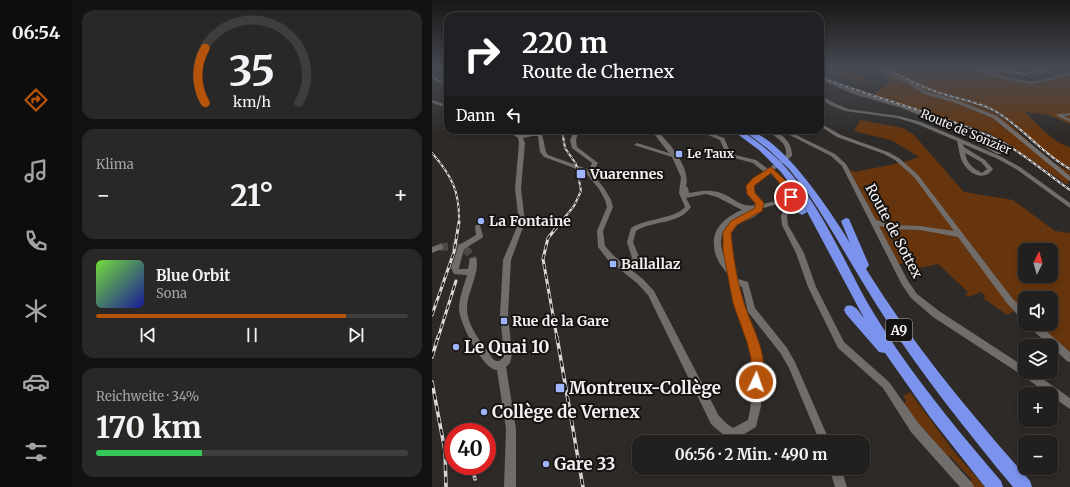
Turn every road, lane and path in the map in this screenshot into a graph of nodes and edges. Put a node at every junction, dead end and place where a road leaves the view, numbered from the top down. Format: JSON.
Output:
{"nodes":[{"id":1,"x":852,"y":92,"type":"edge"},
{"id":2,"x":924,"y":92,"type":"edge"},
{"id":3,"x":824,"y":99,"type":"edge"},
{"id":4,"x":432,"y":101,"type":"edge"},
{"id":5,"x":444,"y":106,"type":"edge"},
{"id":6,"x":1070,"y":114,"type":"edge"},
{"id":7,"x":1070,"y":121,"type":"edge"},
{"id":8,"x":824,"y":127,"type":"edge"},
{"id":9,"x":514,"y":134,"type":"edge"},
{"id":10,"x":575,"y":134,"type":"edge"},
{"id":11,"x":656,"y":134,"type":"edge"},
{"id":12,"x":707,"y":134,"type":"edge"},
{"id":13,"x":742,"y":134,"type":"edge"},
{"id":14,"x":751,"y":134,"type":"edge"},
{"id":15,"x":756,"y":134,"type":"edge"},
{"id":16,"x":775,"y":134,"type":"edge"},
{"id":17,"x":790,"y":134,"type":"edge"},
{"id":18,"x":712,"y":136,"type":"joint"},
{"id":19,"x":520,"y":137,"type":"junction"},
{"id":20,"x":959,"y":140,"type":"junction"},
{"id":21,"x":637,"y":145,"type":"dead end"},
{"id":22,"x":962,"y":148,"type":"junction"},
{"id":23,"x":676,"y":158,"type":"junction"},
{"id":24,"x":1000,"y":158,"type":"junction"},
{"id":25,"x":779,"y":164,"type":"junction"},
{"id":26,"x":587,"y":171,"type":"junction"},
{"id":27,"x":1070,"y":179,"type":"edge"},
{"id":28,"x":682,"y":187,"type":"junction"},
{"id":29,"x":780,"y":202,"type":"dead end"},
{"id":30,"x":757,"y":206,"type":"junction"},
{"id":31,"x":1070,"y":206,"type":"edge"},
{"id":32,"x":802,"y":212,"type":"dead end"},
{"id":33,"x":846,"y":221,"type":"dead end"},
{"id":34,"x":873,"y":222,"type":"junction"},
{"id":35,"x":478,"y":227,"type":"dead end"},
{"id":36,"x":960,"y":236,"type":"junction"},
{"id":37,"x":440,"y":247,"type":"tunnel mouth"},
{"id":38,"x":432,"y":250,"type":"edge"},
{"id":39,"x":473,"y":260,"type":"dead end"},
{"id":40,"x":625,"y":270,"type":"junction"},
{"id":41,"x":472,"y":272,"type":"junction"},
{"id":42,"x":733,"y":278,"type":"junction"},
{"id":43,"x":877,"y":296,"type":"junction"},
{"id":44,"x":850,"y":310,"type":"dead end"},
{"id":45,"x":1018,"y":310,"type":"edge"},
{"id":46,"x":1040,"y":331,"type":"edge"},
{"id":47,"x":1070,"y":358,"type":"edge"},
{"id":48,"x":501,"y":365,"type":"junction"},
{"id":49,"x":1018,"y":367,"type":"edge"},
{"id":50,"x":1035,"y":379,"type":"edge"},
{"id":51,"x":928,"y":402,"type":"junction"},
{"id":52,"x":1070,"y":404,"type":"edge"},
{"id":53,"x":822,"y":435,"type":"edge"},
{"id":54,"x":837,"y":475,"type":"edge"},
{"id":55,"x":510,"y":487,"type":"edge"},
{"id":56,"x":842,"y":487,"type":"edge"},
{"id":57,"x":968,"y":487,"type":"edge"},
{"id":58,"x":995,"y":487,"type":"edge"},
{"id":59,"x":1024,"y":487,"type":"edge"}],
"edges":[{"from":1,"to":24,"type":"street"},
{"from":2,"to":27,"type":"street"},
{"from":3,"to":20,"type":"street","name":"Route de Sonzier"},
{"from":4,"to":5,"type":"street"},
{"from":6,"to":7,"type":"street"},
{"from":8,"to":36,"type":"street"},
{"from":9,"to":19,"type":"street"},
{"from":10,"to":26,"type":"street"},
{"from":11,"to":23,"type":"street"},
{"from":12,"to":18,"type":"street"},
{"from":13,"to":25,"type":"highway","number":"A9"},
{"from":14,"to":25,"type":"highway","number":"A9"},
{"from":15,"to":25,"type":"highway"},
{"from":16,"to":25,"type":"street"},
{"from":17,"to":34,"type":"street","name":"Route de Sottex"},
{"from":18,"to":25,"type":"street"},
{"from":19,"to":26,"type":"street"},
{"from":19,"to":48,"type":"street"},
{"from":20,"to":22,"type":"street"},
{"from":20,"to":24,"type":"street","name":"Route de Sonzier"},
{"from":21,"to":23,"type":"street"},
{"from":22,"to":22,"type":"street"},
{"from":23,"to":28,"type":"street"},
{"from":24,"to":31,"type":"street","name":"Route de Sonzier"},
{"from":25,"to":30,"type":"street"},
{"from":25,"to":32,"type":"highway"},
{"from":25,"to":43,"type":"highway","number":"A9"},
{"from":25,"to":51,"type":"highway","number":"A9"},
{"from":25,"to":57,"type":"street"},
{"from":26,"to":40,"type":"street"},
{"from":28,"to":30,"type":"street"},
{"from":28,"to":40,"type":"street"},
{"from":29,"to":30,"type":"street"},
{"from":30,"to":42,"type":"street"},
{"from":33,"to":43,"type":"highway"},
{"from":34,"to":36,"type":"street"},
{"from":34,"to":49,"type":"street","name":"Route de Sottex"},
{"from":35,"to":41,"type":"street"},
{"from":36,"to":45,"type":"street"},
{"from":37,"to":38,"type":"street"},
{"from":39,"to":41,"type":"street"},
{"from":40,"to":42,"type":"street"},
{"from":41,"to":48,"type":"street"},
{"from":42,"to":53,"type":"street"},
{"from":43,"to":59,"type":"highway","number":"A9"},
{"from":44,"to":51,"type":"highway"},
{"from":46,"to":47,"type":"street"},
{"from":48,"to":55,"type":"street"},
{"from":50,"to":52,"type":"street","name":"Route de Sottex"},
{"from":51,"to":58,"type":"highway","number":"A9"},
{"from":54,"to":56,"type":"street"}]}
